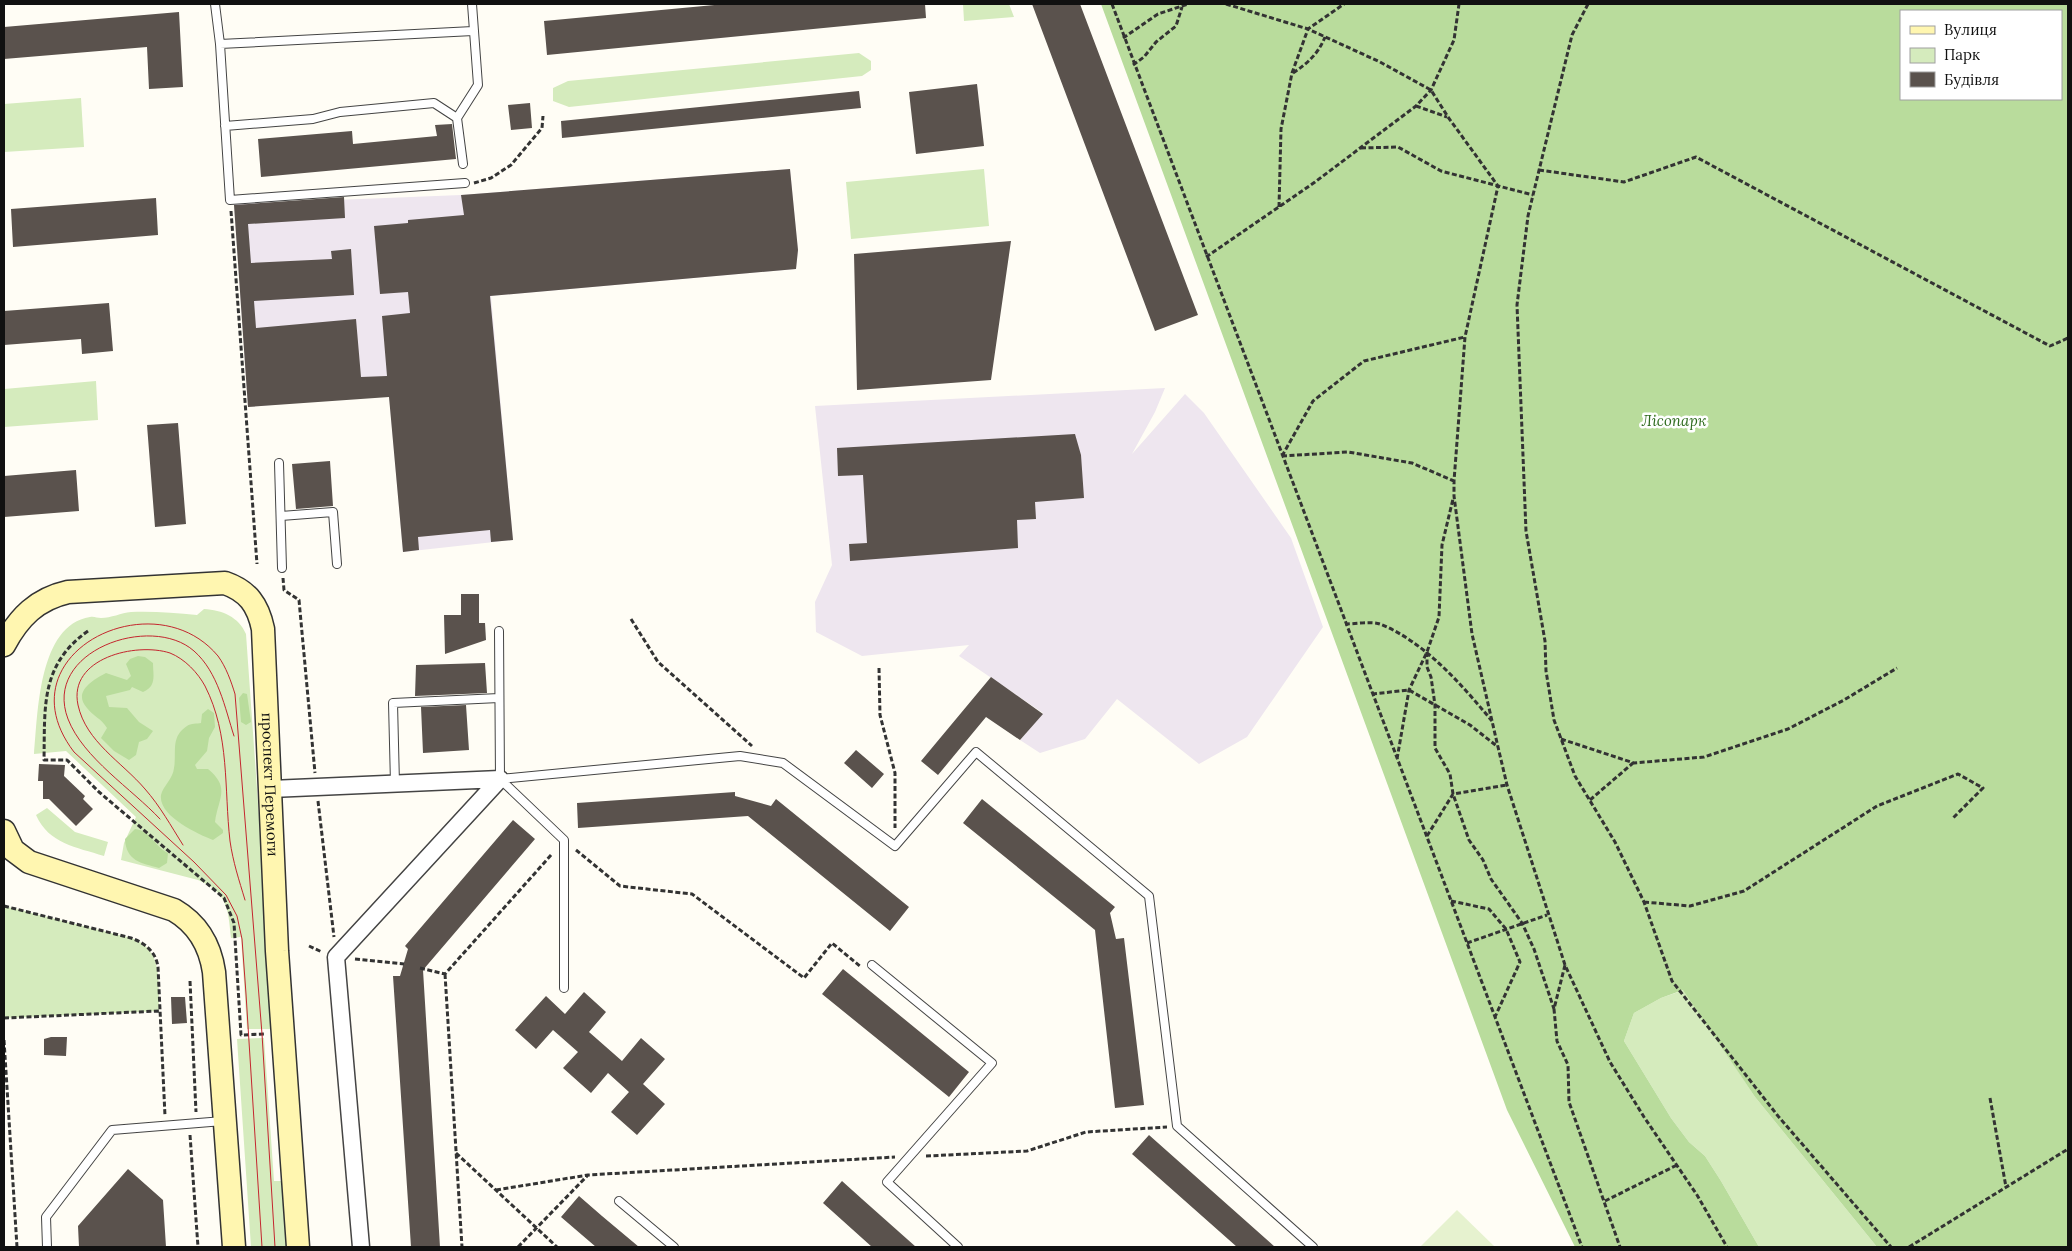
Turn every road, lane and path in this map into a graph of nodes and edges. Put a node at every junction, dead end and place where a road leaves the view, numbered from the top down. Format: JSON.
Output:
{"nodes":[{"id":1,"x":215,"y":4,"type":"edge"},
{"id":2,"x":472,"y":4,"type":"edge"},
{"id":3,"x":1112,"y":4,"type":"edge"},
{"id":4,"x":1188,"y":4,"type":"edge"},
{"id":5,"x":1226,"y":4,"type":"edge"},
{"id":6,"x":1344,"y":4,"type":"edge"},
{"id":7,"x":1460,"y":4,"type":"edge"},
{"id":8,"x":1588,"y":4,"type":"edge"},
{"id":9,"x":1182,"y":7,"type":"junction"},
{"id":10,"x":1308,"y":29,"type":"junction"},
{"id":11,"x":473,"y":32,"type":"junction"},
{"id":12,"x":1325,"y":37,"type":"junction"},
{"id":13,"x":1123,"y":38,"type":"junction"},
{"id":14,"x":220,"y":44,"type":"junction"},
{"id":15,"x":1133,"y":64,"type":"junction"},
{"id":16,"x":1292,"y":73,"type":"junction"},
{"id":17,"x":1431,"y":90,"type":"junction"},
{"id":18,"x":1416,"y":106,"type":"junction"},
{"id":19,"x":543,"y":116,"type":"dead end"},
{"id":20,"x":1448,"y":117,"type":"junction"},
{"id":21,"x":457,"y":118,"type":"junction"},
{"id":22,"x":225,"y":126,"type":"junction"},
{"id":23,"x":1361,"y":148,"type":"junction"},
{"id":24,"x":463,"y":164,"type":"dead end"},
{"id":25,"x":1539,"y":170,"type":"junction"},
{"id":26,"x":465,"y":183,"type":"joint"},
{"id":27,"x":1498,"y":186,"type":"junction"},
{"id":28,"x":1509,"y":189,"type":"dead end"},
{"id":29,"x":1514,"y":190,"type":"junction"},
{"id":30,"x":1533,"y":195,"type":"junction"},
{"id":31,"x":230,"y":200,"type":"junction"},
{"id":32,"x":1279,"y":207,"type":"junction"},
{"id":33,"x":1206,"y":257,"type":"junction"},
{"id":34,"x":1465,"y":337,"type":"junction"},
{"id":35,"x":2068,"y":338,"type":"edge"},
{"id":36,"x":1282,"y":456,"type":"junction"},
{"id":37,"x":280,"y":463,"type":"dead end"},
{"id":38,"x":1454,"y":481,"type":"junction"},
{"id":39,"x":1454,"y":496,"type":"junction"},
{"id":40,"x":281,"y":516,"type":"junction"},
{"id":41,"x":257,"y":564,"type":"dead end"},
{"id":42,"x":338,"y":564,"type":"dead end"},
{"id":43,"x":282,"y":568,"type":"joint"},
{"id":44,"x":631,"y":619,"type":"dead end"},
{"id":45,"x":1345,"y":624,"type":"junction"},
{"id":46,"x":88,"y":631,"type":"dead end"},
{"id":47,"x":500,"y":631,"type":"dead end"},
{"id":48,"x":7,"y":634,"type":"edge"},
{"id":49,"x":1427,"y":652,"type":"junction"},
{"id":50,"x":878,"y":668,"type":"dead end"},
{"id":51,"x":1897,"y":668,"type":"dead end"},
{"id":52,"x":1409,"y":690,"type":"junction"},
{"id":53,"x":1372,"y":694,"type":"junction"},
{"id":54,"x":499,"y":698,"type":"junction"},
{"id":55,"x":1435,"y":705,"type":"junction"},
{"id":56,"x":1492,"y":722,"type":"junction"},
{"id":57,"x":1561,"y":739,"type":"junction"},
{"id":58,"x":1498,"y":747,"type":"junction"},
{"id":59,"x":1397,"y":759,"type":"junction"},
{"id":60,"x":768,"y":761,"type":"junction"},
{"id":61,"x":1634,"y":763,"type":"junction"},
{"id":62,"x":500,"y":779,"type":"junction"},
{"id":63,"x":395,"y":784,"type":"junction"},
{"id":64,"x":1507,"y":786,"type":"junction"},
{"id":65,"x":316,"y":788,"type":"junction"},
{"id":66,"x":271,"y":789,"type":"junction"},
{"id":67,"x":1453,"y":794,"type":"junction"},
{"id":68,"x":1590,"y":800,"type":"junction"},
{"id":69,"x":1952,"y":819,"type":"dead end"},
{"id":70,"x":133,"y":822,"type":"dead end"},
{"id":71,"x":4,"y":831,"type":"edge"},
{"id":72,"x":1426,"y":837,"type":"junction"},
{"id":73,"x":564,"y":840,"type":"junction"},
{"id":74,"x":895,"y":846,"type":"junction"},
{"id":75,"x":1451,"y":901,"type":"junction"},
{"id":76,"x":1644,"y":902,"type":"junction"},
{"id":77,"x":4,"y":906,"type":"edge"},
{"id":78,"x":1547,"y":915,"type":"junction"},
{"id":79,"x":1522,"y":923,"type":"junction"},
{"id":80,"x":1506,"y":929,"type":"junction"},
{"id":81,"x":1466,"y":942,"type":"junction"},
{"id":82,"x":336,"y":957,"type":"junction"},
{"id":83,"x":404,"y":964,"type":"dead end"},
{"id":84,"x":872,"y":965,"type":"dead end"},
{"id":85,"x":1565,"y":965,"type":"junction"},
{"id":86,"x":420,"y":968,"type":"dead end"},
{"id":87,"x":863,"y":969,"type":"dead end"},
{"id":88,"x":445,"y":974,"type":"junction"},
{"id":89,"x":564,"y":988,"type":"dead end"},
{"id":90,"x":1554,"y":1009,"type":"junction"},
{"id":91,"x":159,"y":1011,"type":"junction"},
{"id":92,"x":1495,"y":1017,"type":"junction"},
{"id":93,"x":4,"y":1018,"type":"edge"},
{"id":94,"x":240,"y":1027,"type":"dead end"},
{"id":95,"x":268,"y":1034,"type":"dead end"},
{"id":96,"x":4,"y":1040,"type":"edge"},
{"id":97,"x":1990,"y":1098,"type":"dead end"},
{"id":98,"x":225,"y":1121,"type":"junction"},
{"id":99,"x":1177,"y":1126,"type":"junction"},
{"id":100,"x":165,"y":1127,"type":"junction"},
{"id":101,"x":2068,"y":1149,"type":"edge"},
{"id":102,"x":456,"y":1153,"type":"junction"},
{"id":103,"x":910,"y":1157,"type":"junction"},
{"id":104,"x":1677,"y":1165,"type":"junction"},
{"id":105,"x":588,"y":1175,"type":"junction"},
{"id":106,"x":2006,"y":1187,"type":"junction"},
{"id":107,"x":496,"y":1190,"type":"junction"},
{"id":108,"x":619,"y":1201,"type":"dead end"},
{"id":109,"x":1605,"y":1201,"type":"junction"},
{"id":110,"x":536,"y":1228,"type":"junction"},
{"id":111,"x":17,"y":1247,"type":"edge"},
{"id":112,"x":48,"y":1247,"type":"edge"},
{"id":113,"x":234,"y":1247,"type":"edge"},
{"id":114,"x":298,"y":1247,"type":"edge"},
{"id":115,"x":361,"y":1247,"type":"edge"},
{"id":116,"x":462,"y":1247,"type":"edge"},
{"id":117,"x":518,"y":1247,"type":"edge"},
{"id":118,"x":557,"y":1247,"type":"edge"},
{"id":119,"x":674,"y":1247,"type":"edge"},
{"id":120,"x":958,"y":1247,"type":"edge"},
{"id":121,"x":1313,"y":1247,"type":"edge"},
{"id":122,"x":1582,"y":1247,"type":"edge"},
{"id":123,"x":1620,"y":1247,"type":"edge"},
{"id":124,"x":1727,"y":1247,"type":"edge"},
{"id":125,"x":1891,"y":1247,"type":"edge"},
{"id":126,"x":1909,"y":1247,"type":"edge"}],
"edges":[{"from":1,"to":14,"type":"lane"},
{"from":2,"to":11,"type":"lane"},
{"from":3,"to":13,"type":"path"},
{"from":4,"to":9,"type":"path"},
{"from":5,"to":10,"type":"path"},
{"from":6,"to":10,"type":"path"},
{"from":7,"to":17,"type":"path"},
{"from":8,"to":25,"type":"path"},
{"from":9,"to":13,"type":"path"},
{"from":9,"to":15,"type":"path"},
{"from":10,"to":12,"type":"path"},
{"from":10,"to":16,"type":"path"},
{"from":11,"to":14,"type":"lane"},
{"from":11,"to":21,"type":"lane"},
{"from":12,"to":16,"type":"path"},
{"from":12,"to":17,"type":"path"},
{"from":13,"to":15,"type":"path"},
{"from":14,"to":22,"type":"lane"},
{"from":15,"to":33,"type":"path"},
{"from":16,"to":32,"type":"path"},
{"from":17,"to":18,"type":"path"},
{"from":17,"to":20,"type":"path"},
{"from":18,"to":20,"type":"path"},
{"from":18,"to":23,"type":"path"},
{"from":19,"to":26,"type":"path"},
{"from":20,"to":27,"type":"path"},
{"from":21,"to":22,"type":"lane"},
{"from":21,"to":24,"type":"lane"},
{"from":22,"to":31,"type":"lane"},
{"from":23,"to":27,"type":"path"},
{"from":23,"to":32,"type":"path"},
{"from":25,"to":30,"type":"path"},
{"from":25,"to":35,"type":"path"},
{"from":26,"to":31,"type":"lane"},
{"from":27,"to":29,"type":"path"},
{"from":27,"to":34,"type":"path"},
{"from":28,"to":29,"type":"path"},
{"from":29,"to":30,"type":"path"},
{"from":30,"to":57,"type":"path"},
{"from":31,"to":41,"type":"path"},
{"from":32,"to":33,"type":"path"},
{"from":33,"to":36,"type":"path"},
{"from":34,"to":36,"type":"path"},
{"from":34,"to":38,"type":"path"},
{"from":36,"to":38,"type":"path"},
{"from":36,"to":45,"type":"path"},
{"from":37,"to":40,"type":"lane"},
{"from":38,"to":39,"type":"path"},
{"from":39,"to":49,"type":"path"},
{"from":39,"to":56,"type":"path"},
{"from":40,"to":42,"type":"lane"},
{"from":40,"to":43,"type":"lane"},
{"from":43,"to":65,"type":"path"},
{"from":44,"to":60,"type":"path"},
{"from":45,"to":49,"type":"path"},
{"from":45,"to":53,"type":"path"},
{"from":46,"to":70,"type":"path"},
{"from":47,"to":54,"type":"lane"},
{"from":48,"to":66,"type":"main road","name":"проспект Перемоги"},
{"from":49,"to":52,"type":"path"},
{"from":49,"to":55,"type":"path"},
{"from":49,"to":56,"type":"path"},
{"from":50,"to":74,"type":"path"},
{"from":51,"to":61,"type":"path"},
{"from":52,"to":53,"type":"path"},
{"from":52,"to":55,"type":"path"},
{"from":52,"to":59,"type":"path"},
{"from":53,"to":59,"type":"path"},
{"from":54,"to":62,"type":"lane"},
{"from":54,"to":63,"type":"lane"},
{"from":55,"to":58,"type":"path"},
{"from":55,"to":67,"type":"path"},
{"from":56,"to":58,"type":"path"},
{"from":57,"to":61,"type":"path"},
{"from":57,"to":68,"type":"path"},
{"from":58,"to":64,"type":"path"},
{"from":59,"to":72,"type":"path"},
{"from":60,"to":62,"type":"lane"},
{"from":60,"to":74,"type":"lane"},
{"from":61,"to":68,"type":"path"},
{"from":62,"to":63,"type":"street"},
{"from":62,"to":73,"type":"lane"},
{"from":62,"to":82,"type":"street"},
{"from":63,"to":65,"type":"street"},
{"from":64,"to":67,"type":"path"},
{"from":64,"to":78,"type":"path"},
{"from":65,"to":66,"type":"street"},
{"from":65,"to":82,"type":"path"},
{"from":66,"to":114,"type":"main road","name":"проспект Перемоги"},
{"from":67,"to":72,"type":"path"},
{"from":67,"to":79,"type":"path"},
{"from":68,"to":76,"type":"path"},
{"from":69,"to":76,"type":"path"},
{"from":71,"to":98,"type":"main road"},
{"from":72,"to":75,"type":"path"},
{"from":73,"to":87,"type":"path"},
{"from":73,"to":88,"type":"path"},
{"from":73,"to":89,"type":"lane"},
{"from":74,"to":99,"type":"lane"},
{"from":75,"to":80,"type":"path"},
{"from":75,"to":81,"type":"path"},
{"from":76,"to":125,"type":"path"},
{"from":77,"to":91,"type":"path"},
{"from":78,"to":79,"type":"path"},
{"from":78,"to":85,"type":"path"},
{"from":79,"to":80,"type":"path"},
{"from":79,"to":90,"type":"path"},
{"from":80,"to":81,"type":"path"},
{"from":80,"to":92,"type":"path"},
{"from":81,"to":92,"type":"path"},
{"from":82,"to":83,"type":"path"},
{"from":82,"to":115,"type":"street"},
{"from":84,"to":103,"type":"lane"},
{"from":85,"to":90,"type":"path"},
{"from":85,"to":104,"type":"path"},
{"from":86,"to":88,"type":"path"},
{"from":88,"to":102,"type":"path"},
{"from":90,"to":109,"type":"path"},
{"from":91,"to":93,"type":"path"},
{"from":91,"to":100,"type":"path"},
{"from":92,"to":122,"type":"path"},
{"from":94,"to":95,"type":"path"},
{"from":96,"to":111,"type":"path"},
{"from":97,"to":106,"type":"path"},
{"from":98,"to":100,"type":"lane"},
{"from":98,"to":113,"type":"main road"},
{"from":99,"to":103,"type":"path"},
{"from":99,"to":121,"type":"lane"},
{"from":100,"to":112,"type":"lane"},
{"from":101,"to":106,"type":"path"},
{"from":102,"to":107,"type":"path"},
{"from":102,"to":116,"type":"path"},
{"from":103,"to":105,"type":"path"},
{"from":103,"to":120,"type":"lane"},
{"from":104,"to":109,"type":"path"},
{"from":104,"to":124,"type":"path"},
{"from":105,"to":107,"type":"path"},
{"from":105,"to":110,"type":"path"},
{"from":106,"to":126,"type":"path"},
{"from":107,"to":110,"type":"path"},
{"from":108,"to":119,"type":"lane"},
{"from":109,"to":123,"type":"path"},
{"from":110,"to":117,"type":"path"},
{"from":110,"to":118,"type":"path"}]}
